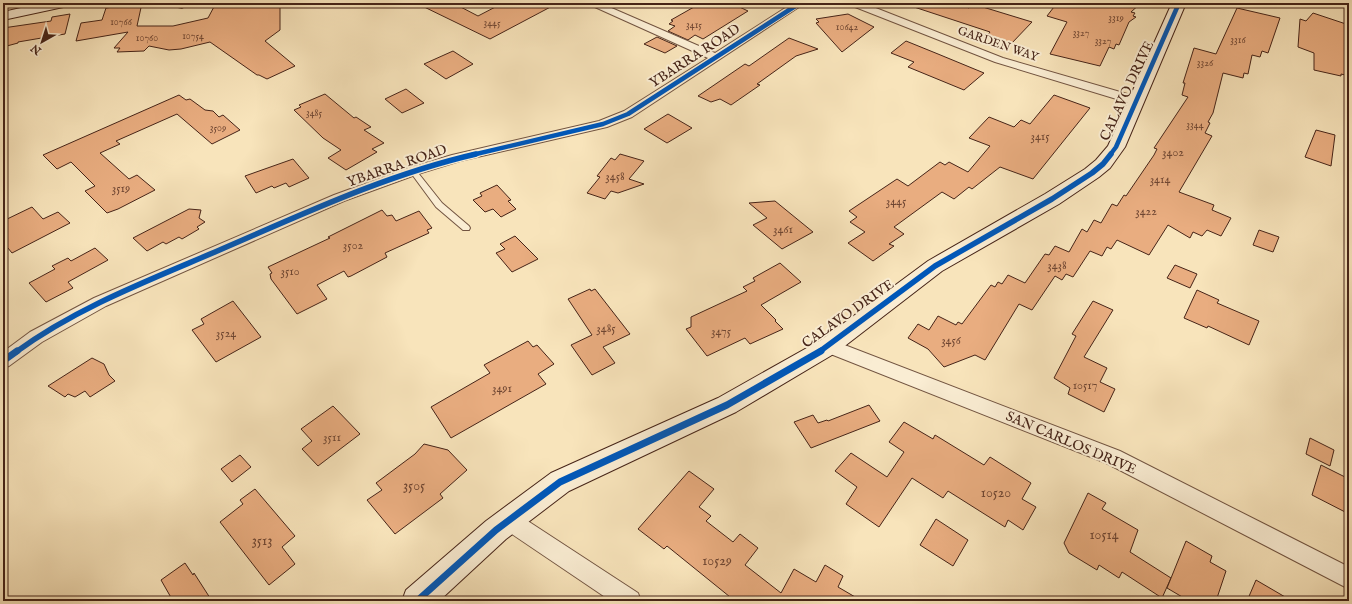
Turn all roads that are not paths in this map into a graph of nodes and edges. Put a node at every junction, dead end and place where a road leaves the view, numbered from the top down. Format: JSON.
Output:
{"nodes":[{"id":1,"x":63,"y":3,"type":"edge"},
{"id":2,"x":591,"y":3,"type":"edge"},
{"id":3,"x":800,"y":3,"type":"edge"},
{"id":4,"x":854,"y":3,"type":"edge"},
{"id":5,"x":1179,"y":3,"type":"edge"},
{"id":6,"x":3,"y":16,"type":"edge"},
{"id":7,"x":716,"y":56,"type":"junction"},
{"id":8,"x":1137,"y":101,"type":"junction"},
{"id":9,"x":413,"y":171,"type":"junction"},
{"id":10,"x":466,"y":228,"type":"dead end"},
{"id":11,"x":829,"y":346,"type":"junction"},
{"id":12,"x":3,"y":361,"type":"edge"},
{"id":13,"x":510,"y":520,"type":"junction"},
{"id":14,"x":1349,"y":578,"type":"edge"},
{"id":15,"x":417,"y":601,"type":"edge"},
{"id":16,"x":630,"y":601,"type":"edge"}],
"edges":[{"from":1,"to":6,"type":"street"},
{"from":2,"to":7,"type":"street"},
{"from":3,"to":7,"type":"street","name":"YBARRA ROAD"},
{"from":4,"to":8,"type":"street","name":"GARDEN WAY"},
{"from":5,"to":8,"type":"street","name":"CALAVO DRIVE"},
{"from":7,"to":9,"type":"street","name":"YBARRA ROAD"},
{"from":8,"to":11,"type":"street","name":"CALAVO DRIVE"},
{"from":9,"to":10,"type":"lane"},
{"from":9,"to":12,"type":"street","name":"YBARRA ROAD"},
{"from":11,"to":13,"type":"street","name":"CALAVO DRIVE"},
{"from":11,"to":14,"type":"street","name":"SAN CARLOS DRIVE"},
{"from":13,"to":15,"type":"street","name":"CALAVO DRIVE"},
{"from":13,"to":16,"type":"street"}]}
